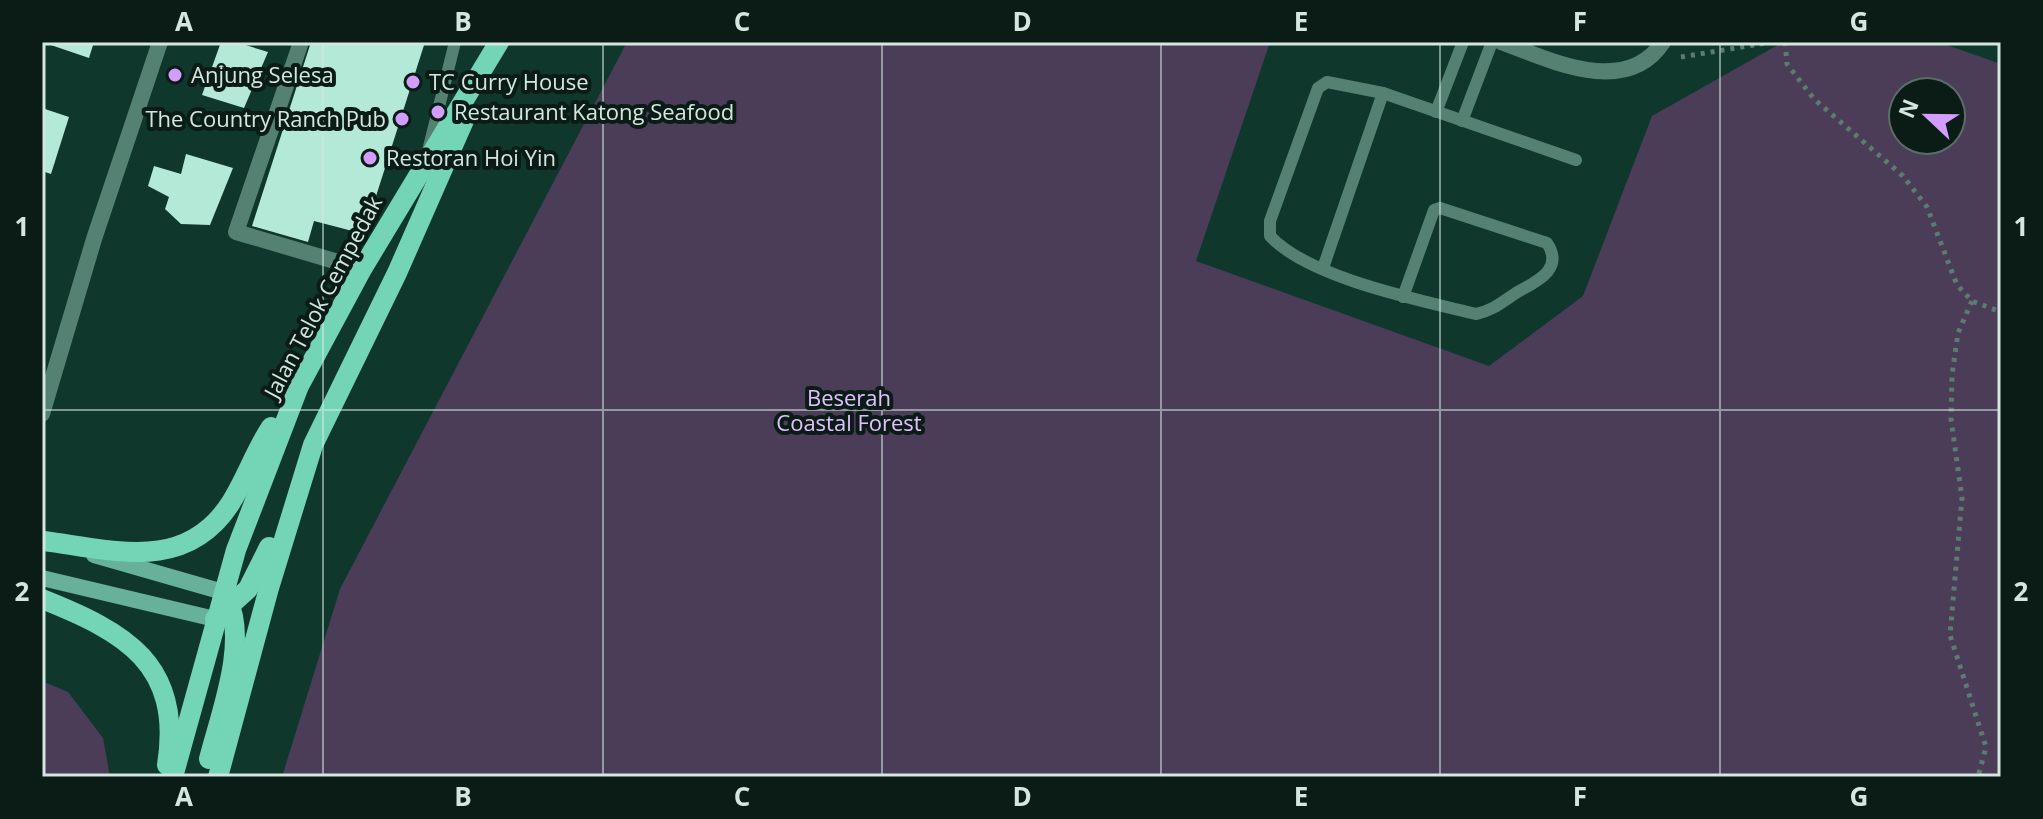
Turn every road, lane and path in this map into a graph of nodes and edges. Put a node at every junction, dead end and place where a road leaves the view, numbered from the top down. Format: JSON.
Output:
{"nodes":[{"id":1,"x":160,"y":42,"type":"edge"},
{"id":2,"x":301,"y":42,"type":"edge"},
{"id":3,"x":455,"y":42,"type":"edge"},
{"id":4,"x":1463,"y":42,"type":"edge"},
{"id":5,"x":1492,"y":42,"type":"edge"},
{"id":6,"x":1501,"y":42,"type":"edge"},
{"id":7,"x":1663,"y":42,"type":"edge"},
{"id":8,"x":1772,"y":42,"type":"edge"},
{"id":9,"x":1785,"y":42,"type":"edge"},
{"id":10,"x":495,"y":50,"type":"edge"},
{"id":11,"x":1645,"y":63,"type":"junction"},
{"id":12,"x":1383,"y":93,"type":"junction"},
{"id":13,"x":1436,"y":112,"type":"junction"},
{"id":14,"x":1462,"y":121,"type":"junction"},
{"id":15,"x":1576,"y":160,"type":"dead end"},
{"id":16,"x":425,"y":162,"type":"junction"},
{"id":17,"x":1323,"y":268,"type":"junction"},
{"id":18,"x":362,"y":269,"type":"junction"},
{"id":19,"x":1403,"y":297,"type":"junction"},
{"id":20,"x":1972,"y":301,"type":"junction"},
{"id":21,"x":2001,"y":312,"type":"edge"},
{"id":22,"x":299,"y":386,"type":"junction"},
{"id":23,"x":42,"y":414,"type":"edge"},
{"id":24,"x":313,"y":445,"type":"junction"},
{"id":25,"x":43,"y":540,"type":"edge"},
{"id":26,"x":42,"y":578,"type":"edge"},
{"id":27,"x":42,"y":599,"type":"edge"},
{"id":28,"x":223,"y":606,"type":"junction"},
{"id":29,"x":165,"y":777,"type":"edge"},
{"id":30,"x":173,"y":777,"type":"edge"},
{"id":31,"x":204,"y":777,"type":"edge"},
{"id":32,"x":218,"y":777,"type":"edge"},
{"id":33,"x":1978,"y":777,"type":"edge"}],
"edges":[{"from":1,"to":23,"type":"street"},
{"from":2,"to":18,"type":"street"},
{"from":3,"to":16,"type":"lane"},
{"from":4,"to":13,"type":"lane"},
{"from":5,"to":14,"type":"lane"},
{"from":6,"to":11,"type":"street"},
{"from":7,"to":11,"type":"street"},
{"from":8,"to":11,"type":"path"},
{"from":9,"to":20,"type":"path"},
{"from":10,"to":16,"type":"main road","name":"Jalan Telok Cempedak"},
{"from":10,"to":24,"type":"main road"},
{"from":12,"to":13,"type":"lane"},
{"from":12,"to":17,"type":"lane"},
{"from":12,"to":17,"type":"lane"},
{"from":13,"to":14,"type":"lane"},
{"from":14,"to":15,"type":"lane"},
{"from":16,"to":18,"type":"main road","name":"Jalan Telok Cempedak"},
{"from":17,"to":19,"type":"lane"},
{"from":18,"to":22,"type":"main road","name":"Jalan Telok Cempedak"},
{"from":19,"to":19,"type":"lane"},
{"from":20,"to":21,"type":"path"},
{"from":20,"to":33,"type":"path"},
{"from":22,"to":25,"type":"main road"},
{"from":22,"to":28,"type":"main road","name":"Jalan Telok Cempedak"},
{"from":24,"to":28,"type":"main road"},
{"from":24,"to":32,"type":"main road"},
{"from":25,"to":28,"type":"street"},
{"from":26,"to":28,"type":"street"},
{"from":27,"to":29,"type":"main road"},
{"from":28,"to":30,"type":"main road","name":"Jalan Telok Cempedak"},
{"from":28,"to":31,"type":"main road"}]}
